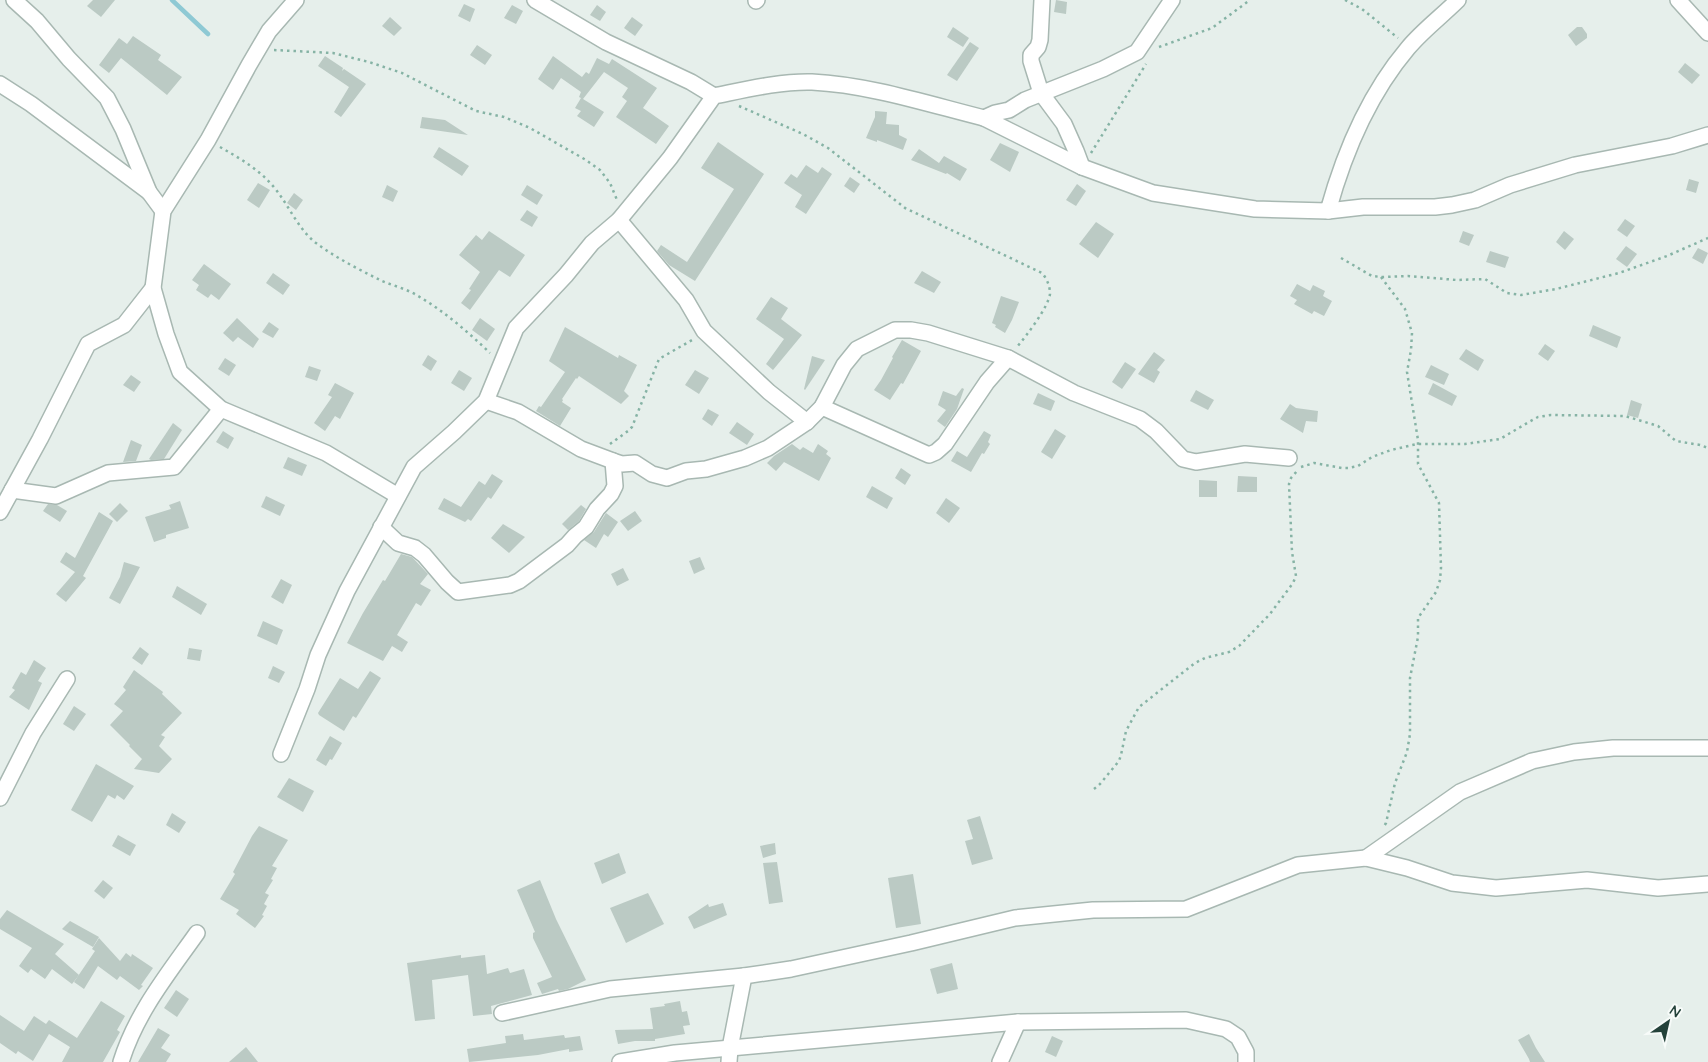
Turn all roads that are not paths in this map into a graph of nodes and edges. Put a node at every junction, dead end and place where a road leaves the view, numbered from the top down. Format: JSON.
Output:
{"nodes":[{"id":1,"x":14,"y":0,"type":"edge"},
{"id":2,"x":296,"y":0,"type":"edge"},
{"id":3,"x":535,"y":0,"type":"edge"},
{"id":4,"x":1042,"y":0,"type":"edge"},
{"id":5,"x":1172,"y":0,"type":"edge"},
{"id":6,"x":1458,"y":0,"type":"edge"},
{"id":7,"x":1678,"y":0,"type":"edge"},
{"id":8,"x":1708,"y":33,"type":"edge"},
{"id":9,"x":0,"y":84,"type":"edge"},
{"id":10,"x":1041,"y":93,"type":"junction"},
{"id":11,"x":714,"y":96,"type":"junction"},
{"id":12,"x":984,"y":118,"type":"junction"},
{"id":13,"x":1708,"y":135,"type":"edge"},
{"id":14,"x":1082,"y":167,"type":"junction"},
{"id":15,"x":149,"y":192,"type":"junction"},
{"id":16,"x":163,"y":211,"type":"junction"},
{"id":17,"x":1328,"y":211,"type":"junction"},
{"id":18,"x":621,"y":217,"type":"junction"},
{"id":19,"x":154,"y":288,"type":"junction"},
{"id":20,"x":1008,"y":358,"type":"junction"},
{"id":21,"x":486,"y":401,"type":"junction"},
{"id":22,"x":822,"y":407,"type":"junction"},
{"id":23,"x":221,"y":409,"type":"junction"},
{"id":24,"x":807,"y":422,"type":"junction"},
{"id":25,"x":1289,"y":458,"type":"dead end"},
{"id":26,"x":613,"y":461,"type":"junction"},
{"id":27,"x":12,"y":490,"type":"junction"},
{"id":28,"x":398,"y":496,"type":"junction"},
{"id":29,"x":0,"y":512,"type":"edge"},
{"id":30,"x":381,"y":527,"type":"junction"},
{"id":31,"x":67,"y":679,"type":"dead end"},
{"id":32,"x":1708,"y":748,"type":"edge"},
{"id":33,"x":281,"y":754,"type":"dead end"},
{"id":34,"x":0,"y":798,"type":"edge"},
{"id":35,"x":1366,"y":858,"type":"junction"},
{"id":36,"x":1708,"y":884,"type":"edge"},
{"id":37,"x":197,"y":933,"type":"dead end"},
{"id":38,"x":744,"y":976,"type":"junction"},
{"id":39,"x":502,"y":1013,"type":"dead end"},
{"id":40,"x":1018,"y":1022,"type":"junction"},
{"id":41,"x":730,"y":1055,"type":"edge"},
{"id":42,"x":121,"y":1062,"type":"edge"},
{"id":43,"x":620,"y":1062,"type":"edge"},
{"id":44,"x":1000,"y":1062,"type":"edge"},
{"id":45,"x":1246,"y":1062,"type":"edge"}],
"edges":[{"from":1,"to":15,"type":"street"},
{"from":2,"to":16,"type":"street"},
{"from":3,"to":11,"type":"street"},
{"from":4,"to":10,"type":"street"},
{"from":5,"to":10,"type":"street"},
{"from":6,"to":17,"type":"street"},
{"from":7,"to":8,"type":"street"},
{"from":9,"to":15,"type":"street"},
{"from":10,"to":12,"type":"street"},
{"from":10,"to":14,"type":"street"},
{"from":11,"to":12,"type":"street"},
{"from":11,"to":18,"type":"street"},
{"from":12,"to":14,"type":"street"},
{"from":13,"to":17,"type":"street"},
{"from":14,"to":17,"type":"street"},
{"from":15,"to":16,"type":"street"},
{"from":16,"to":19,"type":"street"},
{"from":18,"to":21,"type":"street"},
{"from":18,"to":24,"type":"street"},
{"from":19,"to":23,"type":"street"},
{"from":19,"to":27,"type":"street"},
{"from":20,"to":22,"type":"street"},
{"from":20,"to":22,"type":"street"},
{"from":20,"to":25,"type":"street"},
{"from":21,"to":26,"type":"street"},
{"from":21,"to":28,"type":"street"},
{"from":22,"to":24,"type":"street"},
{"from":23,"to":27,"type":"street"},
{"from":23,"to":28,"type":"street"},
{"from":24,"to":26,"type":"street"},
{"from":26,"to":30,"type":"street"},
{"from":27,"to":29,"type":"street"},
{"from":28,"to":30,"type":"street"},
{"from":30,"to":33,"type":"street"},
{"from":31,"to":34,"type":"street"},
{"from":32,"to":35,"type":"street"},
{"from":35,"to":36,"type":"street"},
{"from":35,"to":38,"type":"street"},
{"from":37,"to":42,"type":"street"},
{"from":38,"to":39,"type":"street"},
{"from":38,"to":41,"type":"street"},
{"from":40,"to":41,"type":"street"},
{"from":40,"to":44,"type":"street"},
{"from":40,"to":45,"type":"street"},
{"from":41,"to":43,"type":"street"}]}
